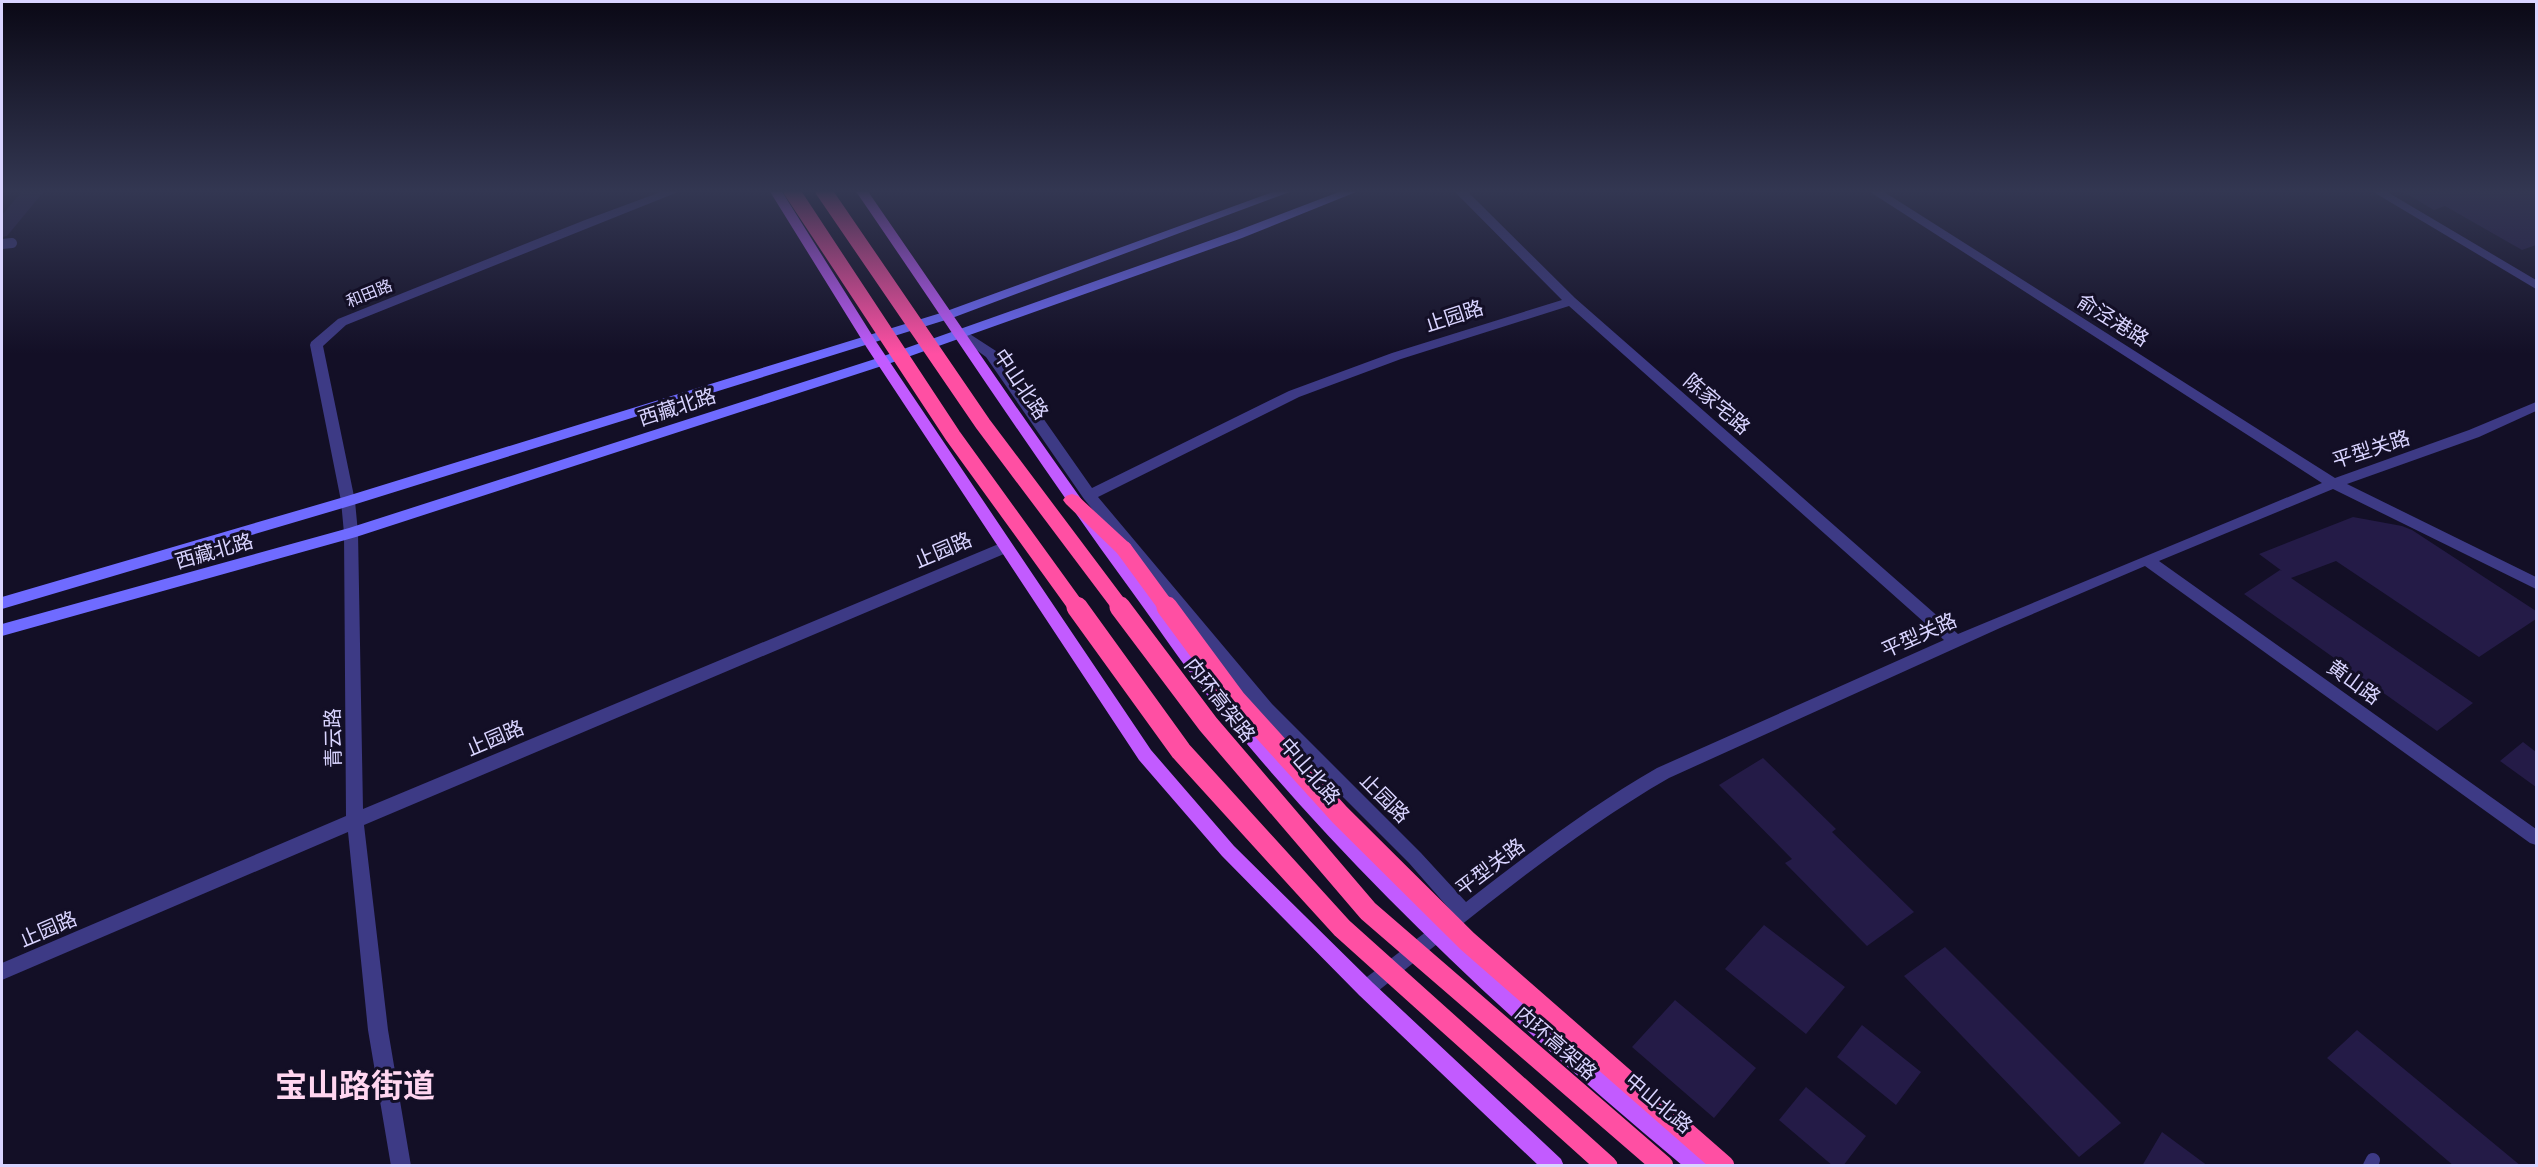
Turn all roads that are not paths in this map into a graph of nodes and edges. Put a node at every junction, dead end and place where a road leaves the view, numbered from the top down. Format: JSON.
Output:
{"nodes":[{"id":1,"x":534,"y":244,"type":"edge"},
{"id":2,"x":809,"y":244,"type":"edge"},
{"id":3,"x":827,"y":244,"type":"edge"},
{"id":4,"x":860,"y":244,"type":"edge"},
{"id":5,"x":899,"y":244,"type":"edge"},
{"id":6,"x":1140,"y":244,"type":"edge"},
{"id":7,"x":1211,"y":244,"type":"edge"},
{"id":8,"x":1514,"y":244,"type":"edge"},
{"id":9,"x":1959,"y":244,"type":"edge"},
{"id":10,"x":2468,"y":244,"type":"edge"},
{"id":11,"x":2536,"y":285,"type":"edge"},
{"id":12,"x":1571,"y":301,"type":"junction"},
{"id":13,"x":948,"y":315,"type":"junction"},
{"id":14,"x":342,"y":322,"type":"joint"},
{"id":15,"x":958,"y":332,"type":"junction"},
{"id":16,"x":870,"y":339,"type":"junction"},
{"id":17,"x":883,"y":361,"type":"junction"},
{"id":18,"x":2536,"y":406,"type":"edge"},
{"id":19,"x":2333,"y":483,"type":"junction"},
{"id":20,"x":1089,"y":495,"type":"junction"},
{"id":21,"x":1072,"y":500,"type":"junction"},
{"id":22,"x":348,"y":501,"type":"junction"},
{"id":23,"x":351,"y":533,"type":"junction"},
{"id":24,"x":1006,"y":547,"type":"junction"},
{"id":25,"x":2147,"y":560,"type":"junction"},
{"id":26,"x":2536,"y":583,"type":"edge"},
{"id":27,"x":2,"y":603,"type":"edge"},
{"id":28,"x":2,"y":630,"type":"edge"},
{"id":29,"x":1956,"y":641,"type":"junction"},
{"id":30,"x":355,"y":820,"type":"junction"},
{"id":31,"x":2536,"y":838,"type":"edge"},
{"id":32,"x":1464,"y":913,"type":"junction"},
{"id":33,"x":1436,"y":936,"type":"junction"},
{"id":34,"x":2,"y":972,"type":"edge"},
{"id":35,"x":1366,"y":989,"type":"junction"},
{"id":36,"x":401,"y":1166,"type":"edge"},
{"id":37,"x":1554,"y":1166,"type":"edge"},
{"id":38,"x":1607,"y":1166,"type":"edge"},
{"id":39,"x":1663,"y":1166,"type":"edge"},
{"id":40,"x":1699,"y":1166,"type":"edge"},
{"id":41,"x":1725,"y":1166,"type":"edge"}],
"edges":[{"from":1,"to":14,"type":"street","name":"和田路"},
{"from":2,"to":16,"type":"main road"},
{"from":3,"to":38,"type":"highway","bridge":true},
{"from":4,"to":39,"type":"highway","name":"内环高架路","bridge":true},
{"from":5,"to":13,"type":"main road","name":"中山北路"},
{"from":6,"to":13,"type":"main road","name":"西藏北路"},
{"from":7,"to":15,"type":"main road","name":"西藏北路"},
{"from":8,"to":12,"type":"street","name":"陈家宅路"},
{"from":9,"to":19,"type":"street","name":"俞泾港路"},
{"from":10,"to":11,"type":"street"},
{"from":12,"to":20,"type":"street","name":"止园路"},
{"from":12,"to":29,"type":"street","name":"陈家宅路"},
{"from":13,"to":15,"type":"main road","name":"中山北路"},
{"from":13,"to":16,"type":"main road","name":"西藏北路"},
{"from":14,"to":22,"type":"street","name":"青云路"},
{"from":15,"to":17,"type":"main road","name":"西藏北路"},
{"from":15,"to":20,"type":"street","name":"止园路"},
{"from":15,"to":21,"type":"main road","name":"中山北路"},
{"from":16,"to":17,"type":"main road"},
{"from":16,"to":22,"type":"main road","name":"西藏北路"},
{"from":17,"to":23,"type":"main road","name":"西藏北路"},
{"from":17,"to":24,"type":"main road"},
{"from":18,"to":19,"type":"street","name":"平型关路"},
{"from":19,"to":25,"type":"street","name":"平型关路"},
{"from":19,"to":26,"type":"street","name":"俞泾港路"},
{"from":20,"to":32,"type":"street","name":"止园路"},
{"from":21,"to":33,"type":"main road","name":"中山北路"},
{"from":21,"to":41,"type":"highway","bridge":true},
{"from":22,"to":23,"type":"street","name":"青云路"},
{"from":22,"to":27,"type":"main road","name":"西藏北路"},
{"from":23,"to":28,"type":"main road","name":"西藏北路"},
{"from":23,"to":30,"type":"street","name":"青云路"},
{"from":24,"to":30,"type":"street","name":"止园路"},
{"from":24,"to":35,"type":"main road"},
{"from":25,"to":29,"type":"street","name":"平型关路"},
{"from":25,"to":31,"type":"street","name":"黄山路"},
{"from":29,"to":32,"type":"street","name":"平型关路"},
{"from":30,"to":34,"type":"street","name":"止园路"},
{"from":30,"to":36,"type":"street","name":"青云路"},
{"from":32,"to":33,"type":"street","name":"平型关路"},
{"from":33,"to":35,"type":"street","name":"平型关路"},
{"from":33,"to":40,"type":"main road","name":"中山北路"},
{"from":35,"to":37,"type":"main road"}]}
